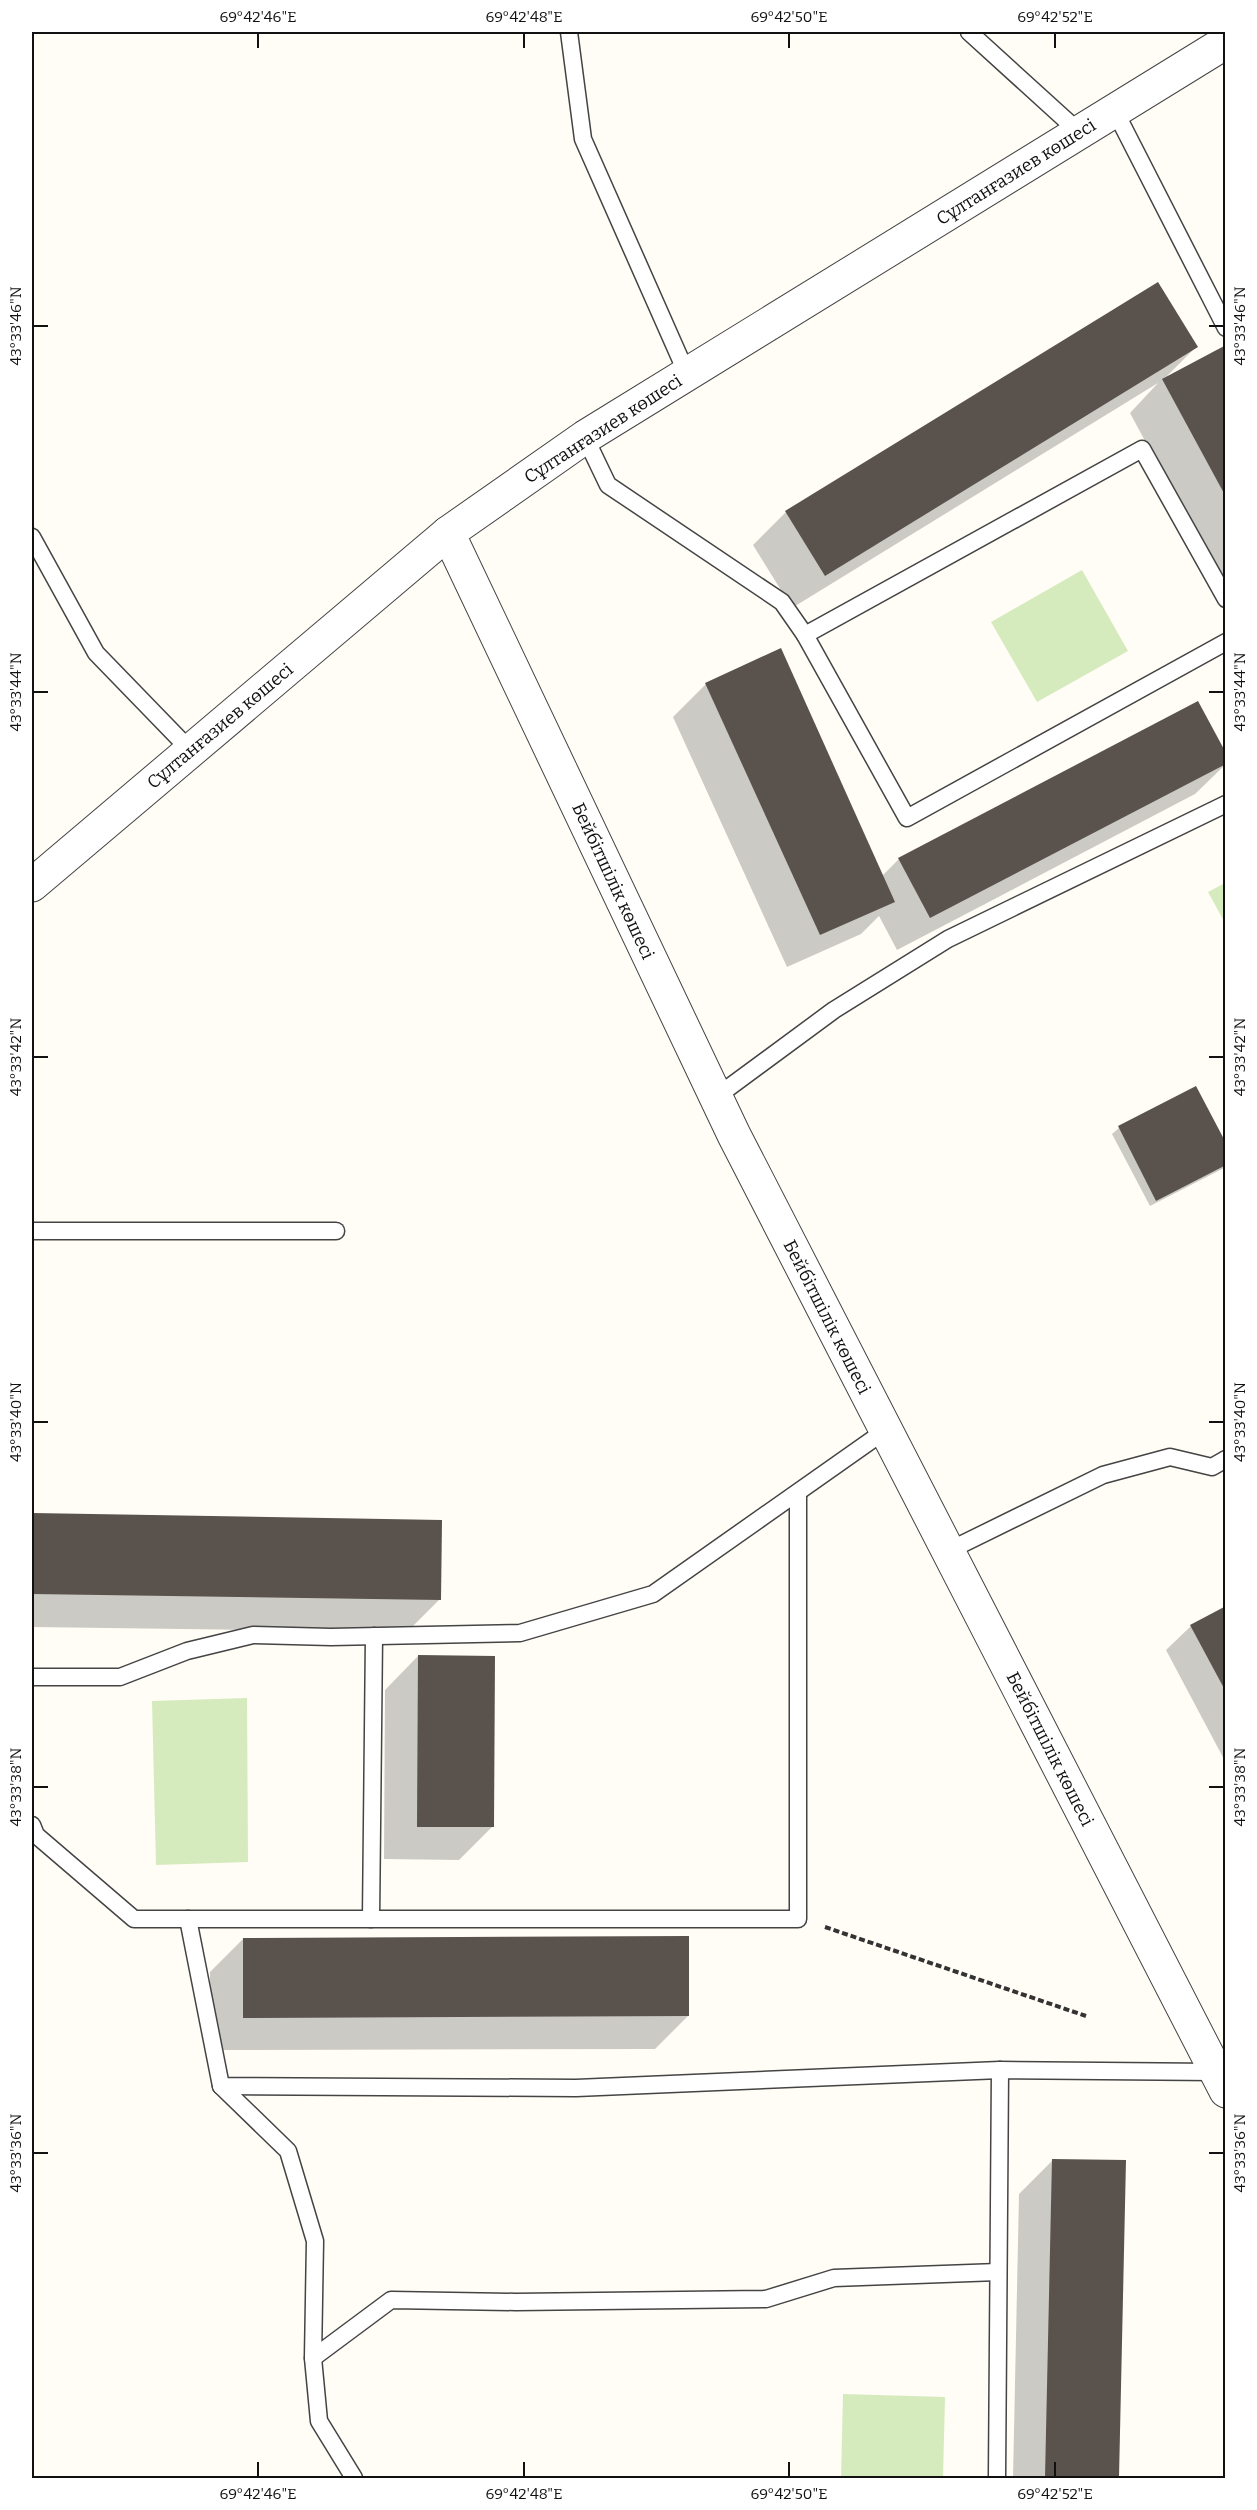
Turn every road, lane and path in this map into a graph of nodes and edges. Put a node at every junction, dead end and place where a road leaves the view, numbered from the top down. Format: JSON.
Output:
{"nodes":[{"id":1,"x":569,"y":32,"type":"edge"},
{"id":2,"x":969,"y":32,"type":"edge"},
{"id":3,"x":1226,"y":42,"type":"edge"},
{"id":4,"x":1115,"y":111,"type":"junction"},
{"id":5,"x":1079,"y":132,"type":"junction"},
{"id":6,"x":1226,"y":328,"type":"edge"},
{"id":7,"x":687,"y":374,"type":"junction"},
{"id":8,"x":585,"y":437,"type":"junction"},
{"id":9,"x":448,"y":533,"type":"junction"},
{"id":10,"x":32,"y":537,"type":"edge"},
{"id":11,"x":1226,"y":599,"type":"edge"},
{"id":12,"x":805,"y":635,"type":"junction"},
{"id":13,"x":1226,"y":642,"type":"edge"},
{"id":14,"x":191,"y":751,"type":"junction"},
{"id":15,"x":1226,"y":804,"type":"edge"},
{"id":16,"x":32,"y":885,"type":"edge"},
{"id":17,"x":716,"y":1097,"type":"junction"},
{"id":18,"x":32,"y":1231,"type":"edge"},
{"id":19,"x":336,"y":1231,"type":"dead end"},
{"id":20,"x":886,"y":1430,"type":"junction"},
{"id":21,"x":1224,"y":1465,"type":"edge"},
{"id":22,"x":798,"y":1493,"type":"junction"},
{"id":23,"x":948,"y":1551,"type":"junction"},
{"id":24,"x":374,"y":1636,"type":"junction"},
{"id":25,"x":32,"y":1677,"type":"edge"},
{"id":26,"x":32,"y":1824,"type":"edge"},
{"id":27,"x":371,"y":1918,"type":"junction"},
{"id":28,"x":798,"y":1918,"type":"junction"},
{"id":29,"x":188,"y":1919,"type":"junction"},
{"id":30,"x":1086,"y":2016,"type":"dead end"},
{"id":31,"x":1000,"y":2070,"type":"junction"},
{"id":32,"x":1221,"y":2081,"type":"edge"},
{"id":33,"x":221,"y":2086,"type":"junction"},
{"id":34,"x":998,"y":2272,"type":"junction"},
{"id":35,"x":313,"y":2358,"type":"junction"},
{"id":36,"x":354,"y":2478,"type":"edge"},
{"id":37,"x":997,"y":2478,"type":"edge"}],
"edges":[{"from":1,"to":7,"type":"lane"},
{"from":2,"to":5,"type":"lane"},
{"from":3,"to":4,"type":"street","name":"Сұлтанғазиев көшесі"},
{"from":4,"to":5,"type":"street","name":"Сұлтанғазиев көшесі"},
{"from":4,"to":6,"type":"lane"},
{"from":5,"to":7,"type":"street","name":"Сұлтанғазиев көшесі"},
{"from":7,"to":8,"type":"street","name":"Сұлтанғазиев көшесі"},
{"from":8,"to":9,"type":"street","name":"Сұлтанғазиев көшесі"},
{"from":8,"to":12,"type":"lane"},
{"from":9,"to":14,"type":"street","name":"Сұлтанғазиев көшесі"},
{"from":9,"to":17,"type":"street","name":"Бейбітшілік көшесі"},
{"from":10,"to":14,"type":"lane"},
{"from":11,"to":12,"type":"lane"},
{"from":12,"to":13,"type":"lane"},
{"from":14,"to":16,"type":"street","name":"Сұлтанғазиев көшесі"},
{"from":15,"to":17,"type":"lane"},
{"from":17,"to":20,"type":"street","name":"Бейбітшілік көшесі"},
{"from":18,"to":19,"type":"lane"},
{"from":20,"to":22,"type":"lane"},
{"from":20,"to":23,"type":"street","name":"Бейбітшілік көшесі"},
{"from":21,"to":23,"type":"lane"},
{"from":22,"to":24,"type":"lane"},
{"from":22,"to":28,"type":"lane"},
{"from":23,"to":32,"type":"street","name":"Бейбітшілік көшесі"},
{"from":24,"to":25,"type":"lane"},
{"from":24,"to":27,"type":"lane"},
{"from":26,"to":29,"type":"lane"},
{"from":27,"to":28,"type":"lane"},
{"from":27,"to":29,"type":"lane"},
{"from":28,"to":30,"type":"path"},
{"from":29,"to":33,"type":"lane"},
{"from":31,"to":32,"type":"lane"},
{"from":31,"to":33,"type":"lane"},
{"from":31,"to":34,"type":"lane"},
{"from":33,"to":35,"type":"lane"},
{"from":34,"to":35,"type":"lane"},
{"from":34,"to":37,"type":"lane"},
{"from":35,"to":36,"type":"lane"}]}
